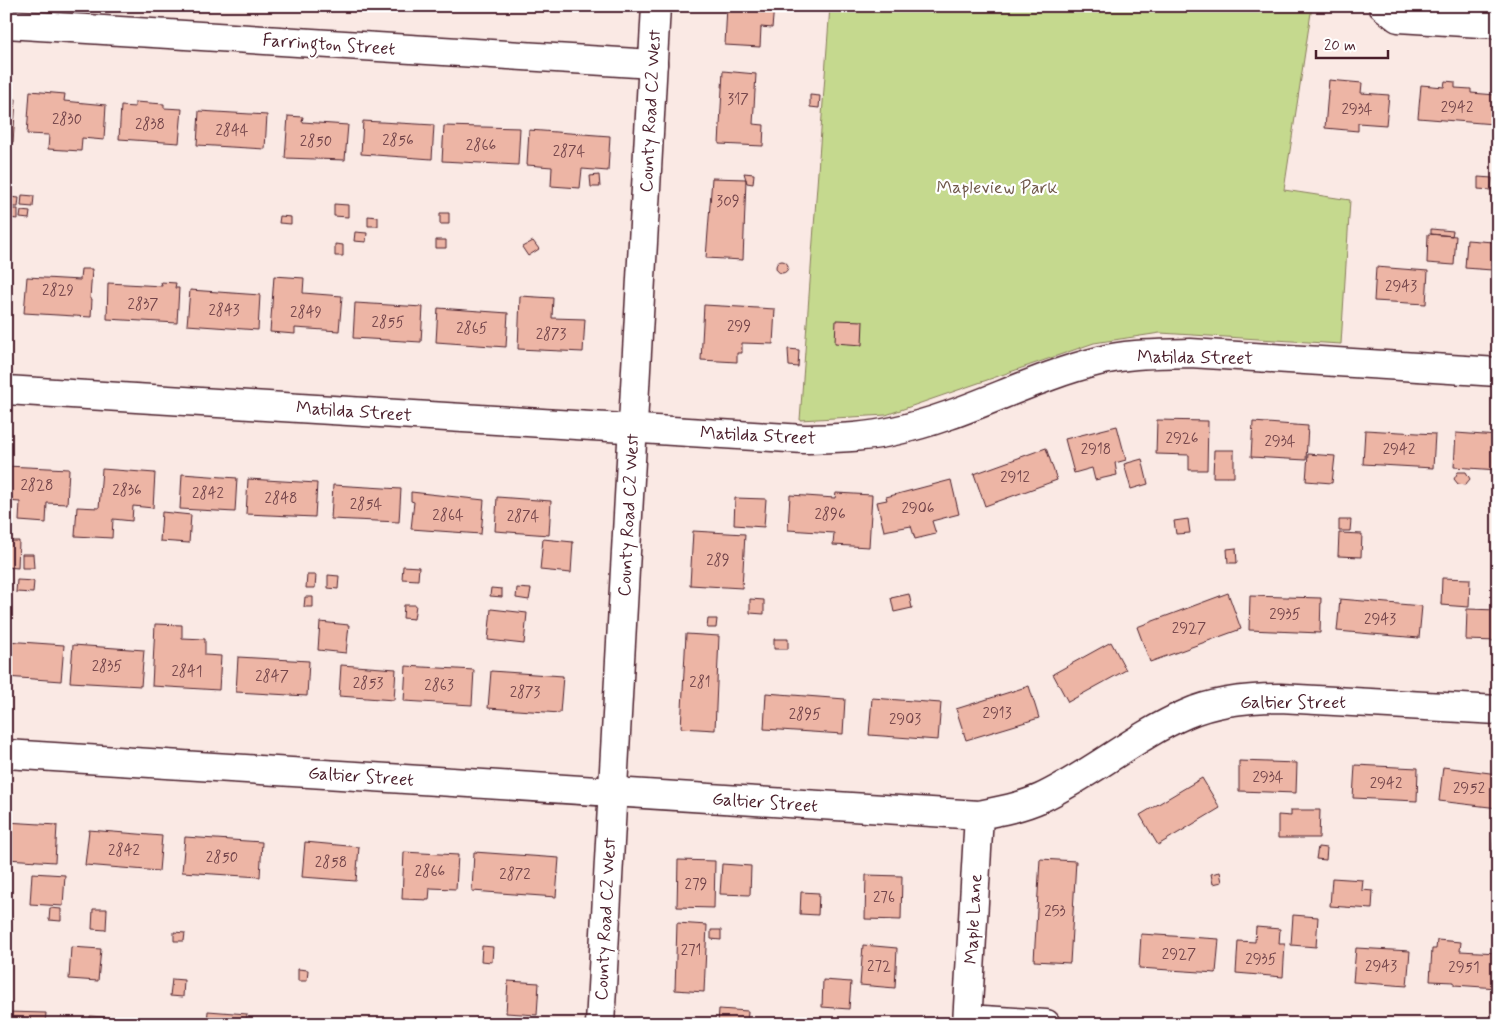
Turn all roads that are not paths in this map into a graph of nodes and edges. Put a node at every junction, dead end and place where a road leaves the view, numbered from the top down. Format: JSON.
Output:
{"nodes":[{"id":1,"x":656,"y":6,"type":"edge"},
{"id":2,"x":1383,"y":6,"type":"edge"},
{"id":3,"x":6,"y":24,"type":"edge"},
{"id":4,"x":1498,"y":24,"type":"edge"},
{"id":5,"x":653,"y":64,"type":"junction"},
{"id":6,"x":1498,"y":372,"type":"edge"},
{"id":7,"x":6,"y":390,"type":"edge"},
{"id":8,"x":632,"y":428,"type":"junction"},
{"id":9,"x":1498,"y":710,"type":"edge"},
{"id":10,"x":6,"y":754,"type":"edge"},
{"id":11,"x":612,"y":792,"type":"junction"},
{"id":12,"x":979,"y":815,"type":"junction"},
{"id":13,"x":967,"y":1021,"type":"edge"},
{"id":14,"x":600,"y":1024,"type":"edge"},
{"id":15,"x":1046,"y":1024,"type":"edge"}],
"edges":[{"from":1,"to":5,"type":"street","name":"County Road C2 West"},
{"from":2,"to":4,"type":"street"},
{"from":3,"to":5,"type":"street","name":"Farrington Street"},
{"from":5,"to":8,"type":"street","name":"County Road C2 West"},
{"from":6,"to":8,"type":"street","name":"Matilda Street"},
{"from":7,"to":8,"type":"street","name":"Matilda Street"},
{"from":8,"to":11,"type":"street","name":"County Road C2 West"},
{"from":9,"to":12,"type":"street","name":"Galtier Street"},
{"from":10,"to":11,"type":"street","name":"Galtier Street"},
{"from":11,"to":12,"type":"street","name":"Galtier Street"},
{"from":11,"to":14,"type":"street","name":"County Road C2 West"},
{"from":12,"to":13,"type":"street","name":"Maple Lane"},
{"from":13,"to":15,"type":"street"}]}
